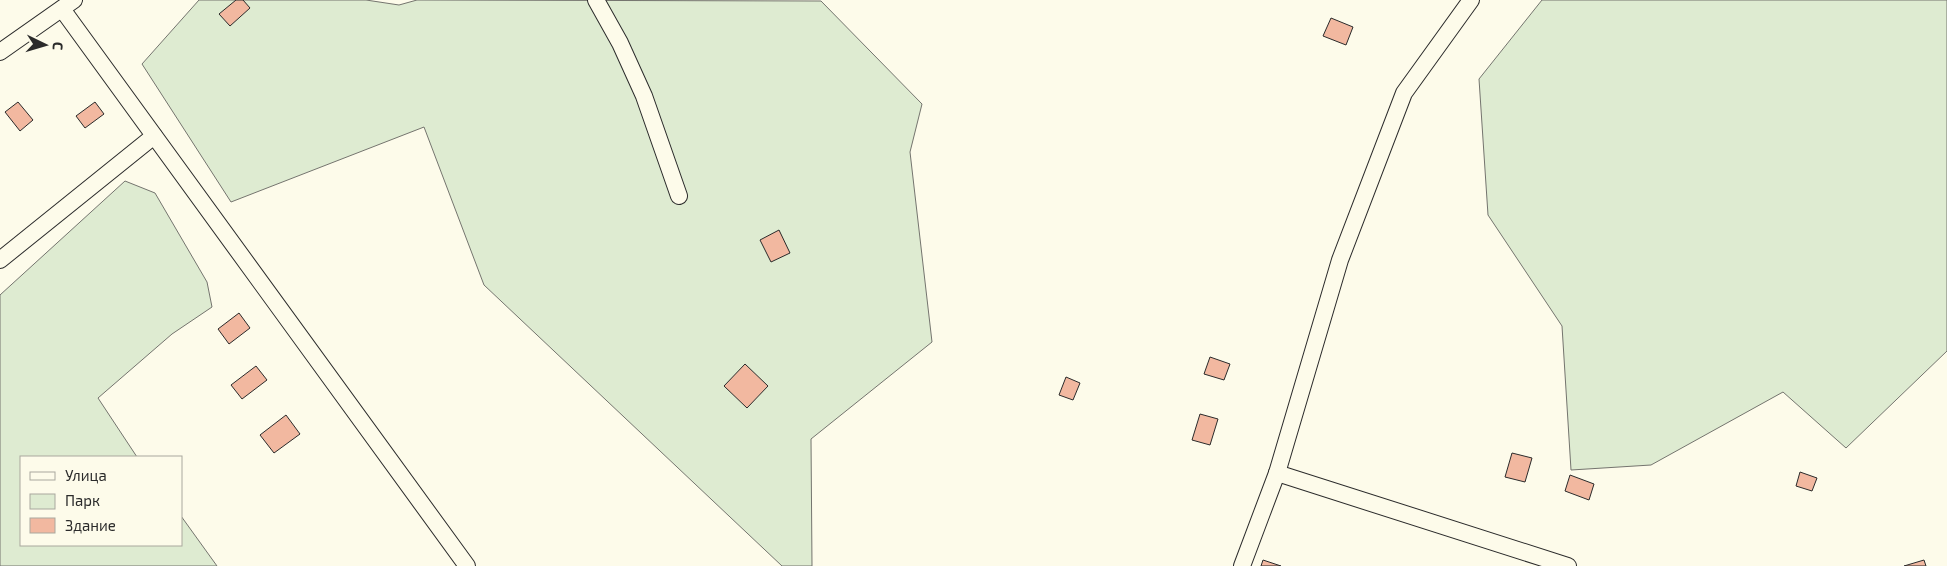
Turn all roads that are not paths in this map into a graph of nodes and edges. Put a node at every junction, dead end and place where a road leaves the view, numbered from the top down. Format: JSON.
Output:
{"nodes":[{"id":1,"x":596,"y":0,"type":"edge"},
{"id":2,"x":1472,"y":0,"type":"edge"},
{"id":3,"x":68,"y":4,"type":"edge"},
{"id":4,"x":0,"y":52,"type":"edge"},
{"id":5,"x":154,"y":136,"type":"junction"},
{"id":6,"x":679,"y":196,"type":"dead end"},
{"id":7,"x":0,"y":260,"type":"edge"},
{"id":8,"x":1276,"y":473,"type":"junction"},
{"id":9,"x":467,"y":566,"type":"edge"},
{"id":10,"x":1242,"y":566,"type":"edge"},
{"id":11,"x":1568,"y":566,"type":"edge"}],
"edges":[{"from":1,"to":6,"type":"street"},
{"from":2,"to":8,"type":"street"},
{"from":3,"to":4,"type":"street"},
{"from":3,"to":5,"type":"street"},
{"from":5,"to":7,"type":"street"},
{"from":5,"to":9,"type":"street"},
{"from":8,"to":10,"type":"street"},
{"from":8,"to":11,"type":"street"}]}
